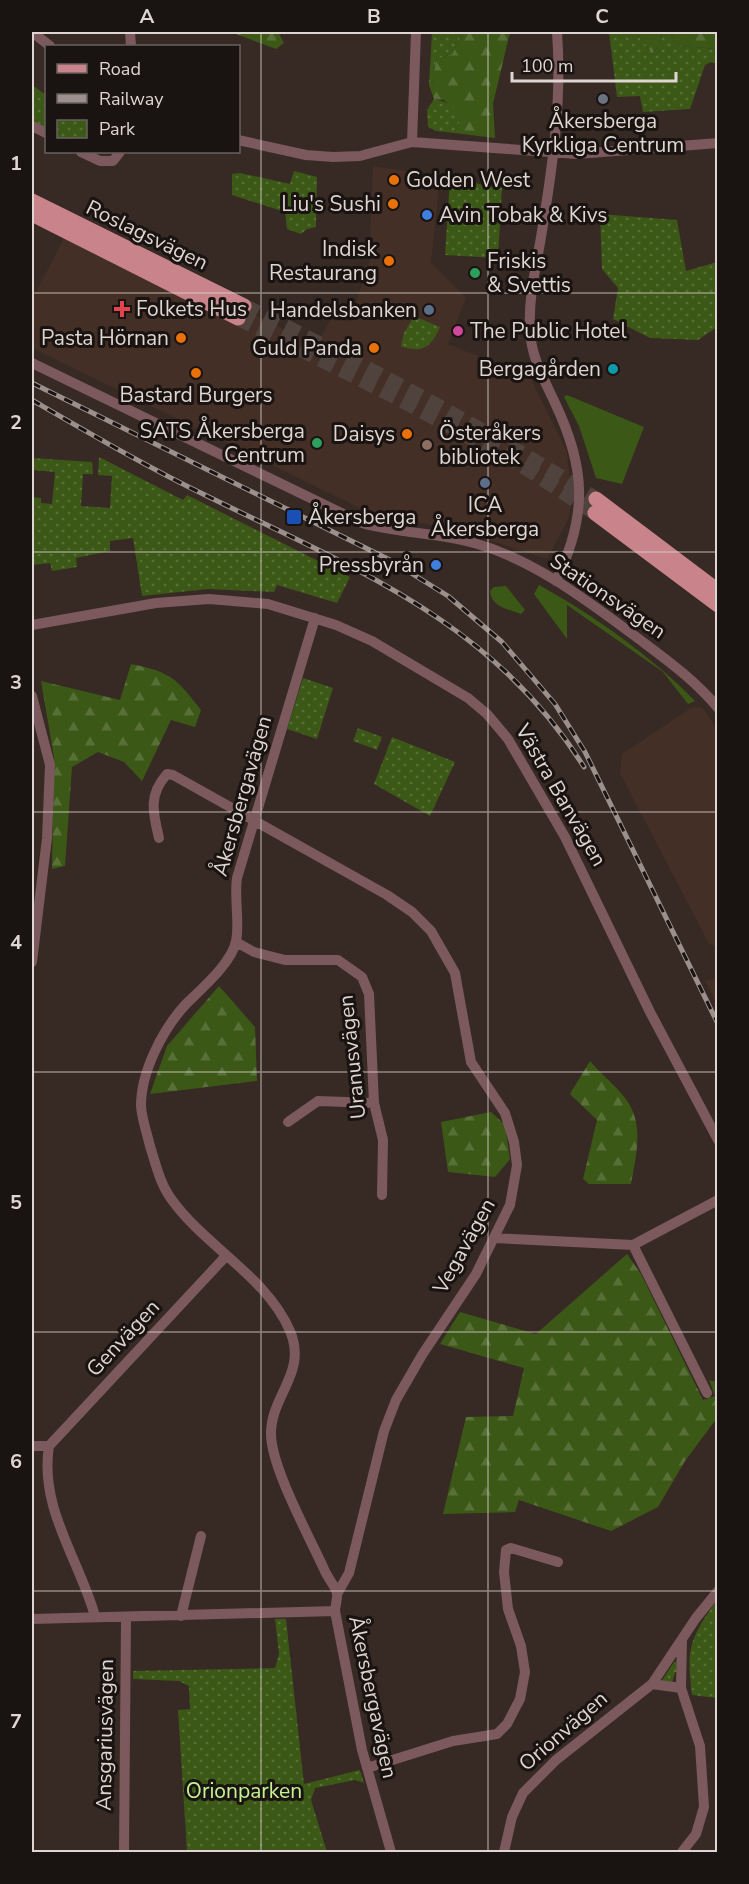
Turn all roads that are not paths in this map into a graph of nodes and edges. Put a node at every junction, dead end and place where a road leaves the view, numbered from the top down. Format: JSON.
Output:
{"nodes":[{"id":1,"x":32,"y":32,"type":"edge"},
{"id":2,"x":416,"y":32,"type":"edge"},
{"id":3,"x":557,"y":32,"type":"edge"},
{"id":4,"x":50,"y":45,"type":"edge"},
{"id":5,"x":240,"y":140,"type":"edge"},
{"id":6,"x":412,"y":142,"type":"junction"},
{"id":7,"x":717,"y":143,"type":"edge"},
{"id":8,"x":83,"y":153,"type":"edge"},
{"id":9,"x":119,"y":153,"type":"edge"},
{"id":10,"x":554,"y":153,"type":"junction"},
{"id":11,"x":32,"y":201,"type":"edge"},
{"id":12,"x":32,"y":214,"type":"edge"},
{"id":13,"x":32,"y":363,"type":"edge"},
{"id":14,"x":556,"y":581,"type":"junction"},
{"id":15,"x":717,"y":591,"type":"edge"},
{"id":16,"x":717,"y":605,"type":"edge"},
{"id":17,"x":315,"y":618,"type":"junction"},
{"id":18,"x":32,"y":625,"type":"edge"},
{"id":19,"x":32,"y":696,"type":"edge"},
{"id":20,"x":717,"y":708,"type":"edge"},
{"id":21,"x":254,"y":819,"type":"junction"},
{"id":22,"x":159,"y":838,"type":"dead end"},
{"id":23,"x":236,"y":942,"type":"junction"},
{"id":24,"x":32,"y":962,"type":"edge"},
{"id":25,"x":375,"y":1103,"type":"junction"},
{"id":26,"x":288,"y":1122,"type":"dead end"},
{"id":27,"x":717,"y":1140,"type":"edge"},
{"id":28,"x":382,"y":1195,"type":"dead end"},
{"id":29,"x":717,"y":1200,"type":"edge"},
{"id":30,"x":495,"y":1238,"type":"junction"},
{"id":31,"x":633,"y":1245,"type":"junction"},
{"id":32,"x":226,"y":1256,"type":"junction"},
{"id":33,"x":707,"y":1393,"type":"dead end"},
{"id":34,"x":32,"y":1446,"type":"edge"},
{"id":35,"x":49,"y":1446,"type":"junction"},
{"id":36,"x":201,"y":1536,"type":"dead end"},
{"id":37,"x":558,"y":1562,"type":"dead end"},
{"id":38,"x":717,"y":1591,"type":"edge"},
{"id":39,"x":337,"y":1594,"type":"junction"},
{"id":40,"x":334,"y":1611,"type":"junction"},
{"id":41,"x":181,"y":1616,"type":"junction"},
{"id":42,"x":95,"y":1617,"type":"junction"},
{"id":43,"x":126,"y":1617,"type":"junction"},
{"id":44,"x":32,"y":1619,"type":"edge"},
{"id":45,"x":682,"y":1638,"type":"junction"},
{"id":46,"x":652,"y":1684,"type":"junction"},
{"id":47,"x":681,"y":1688,"type":"junction"},
{"id":48,"x":367,"y":1768,"type":"junction"},
{"id":49,"x":124,"y":1852,"type":"edge"},
{"id":50,"x":391,"y":1852,"type":"edge"},
{"id":51,"x":504,"y":1852,"type":"edge"},
{"id":52,"x":682,"y":1852,"type":"edge"}],
"edges":[{"from":1,"to":4,"type":"street"},
{"from":2,"to":6,"type":"street"},
{"from":3,"to":10,"type":"street"},
{"from":5,"to":6,"type":"street"},
{"from":6,"to":10,"type":"street"},
{"from":7,"to":10,"type":"street"},
{"from":8,"to":9,"type":"street"},
{"from":10,"to":14,"type":"street"},
{"from":11,"to":12,"type":"main road","name":"Roslagsvägen"},
{"from":13,"to":14,"type":"street","name":"Stationsvägen"},
{"from":14,"to":20,"type":"street","name":"Stationsvägen"},
{"from":15,"to":16,"type":"main road"},
{"from":17,"to":18,"type":"street","name":"Västra Banvägen"},
{"from":17,"to":21,"type":"street","name":"Åkersbergavägen"},
{"from":17,"to":27,"type":"street","name":"Västra Banvägen"},
{"from":19,"to":24,"type":"street"},
{"from":21,"to":22,"type":"street","name":"Vegavägen"},
{"from":21,"to":23,"type":"street","name":"Åkersbergavägen"},
{"from":21,"to":30,"type":"street","name":"Vegavägen"},
{"from":23,"to":25,"type":"street","name":"Uranusvägen"},
{"from":23,"to":32,"type":"street","name":"Åkersbergavägen"},
{"from":25,"to":26,"type":"street"},
{"from":25,"to":28,"type":"street","name":"Uranusvägen"},
{"from":29,"to":31,"type":"street"},
{"from":30,"to":31,"type":"street"},
{"from":30,"to":39,"type":"street","name":"Vegavägen"},
{"from":31,"to":33,"type":"street"},
{"from":32,"to":35,"type":"street","name":"Genvägen"},
{"from":32,"to":39,"type":"street","name":"Åkersbergavägen"},
{"from":34,"to":35,"type":"street"},
{"from":35,"to":42,"type":"street"},
{"from":36,"to":41,"type":"street"},
{"from":37,"to":48,"type":"street"},
{"from":38,"to":45,"type":"street","name":"Orionvägen"},
{"from":39,"to":40,"type":"street","name":"Åkersbergavägen"},
{"from":40,"to":41,"type":"street"},
{"from":40,"to":48,"type":"street","name":"Åkersbergavägen"},
{"from":41,"to":43,"type":"street"},
{"from":42,"to":43,"type":"street"},
{"from":42,"to":44,"type":"street"},
{"from":43,"to":49,"type":"street","name":"Ansgariusvägen"},
{"from":45,"to":46,"type":"street","name":"Orionvägen"},
{"from":45,"to":47,"type":"street"},
{"from":46,"to":47,"type":"street"},
{"from":46,"to":51,"type":"street","name":"Orionvägen"},
{"from":47,"to":52,"type":"street"},
{"from":48,"to":50,"type":"street","name":"Åkersbergavägen"}]}
